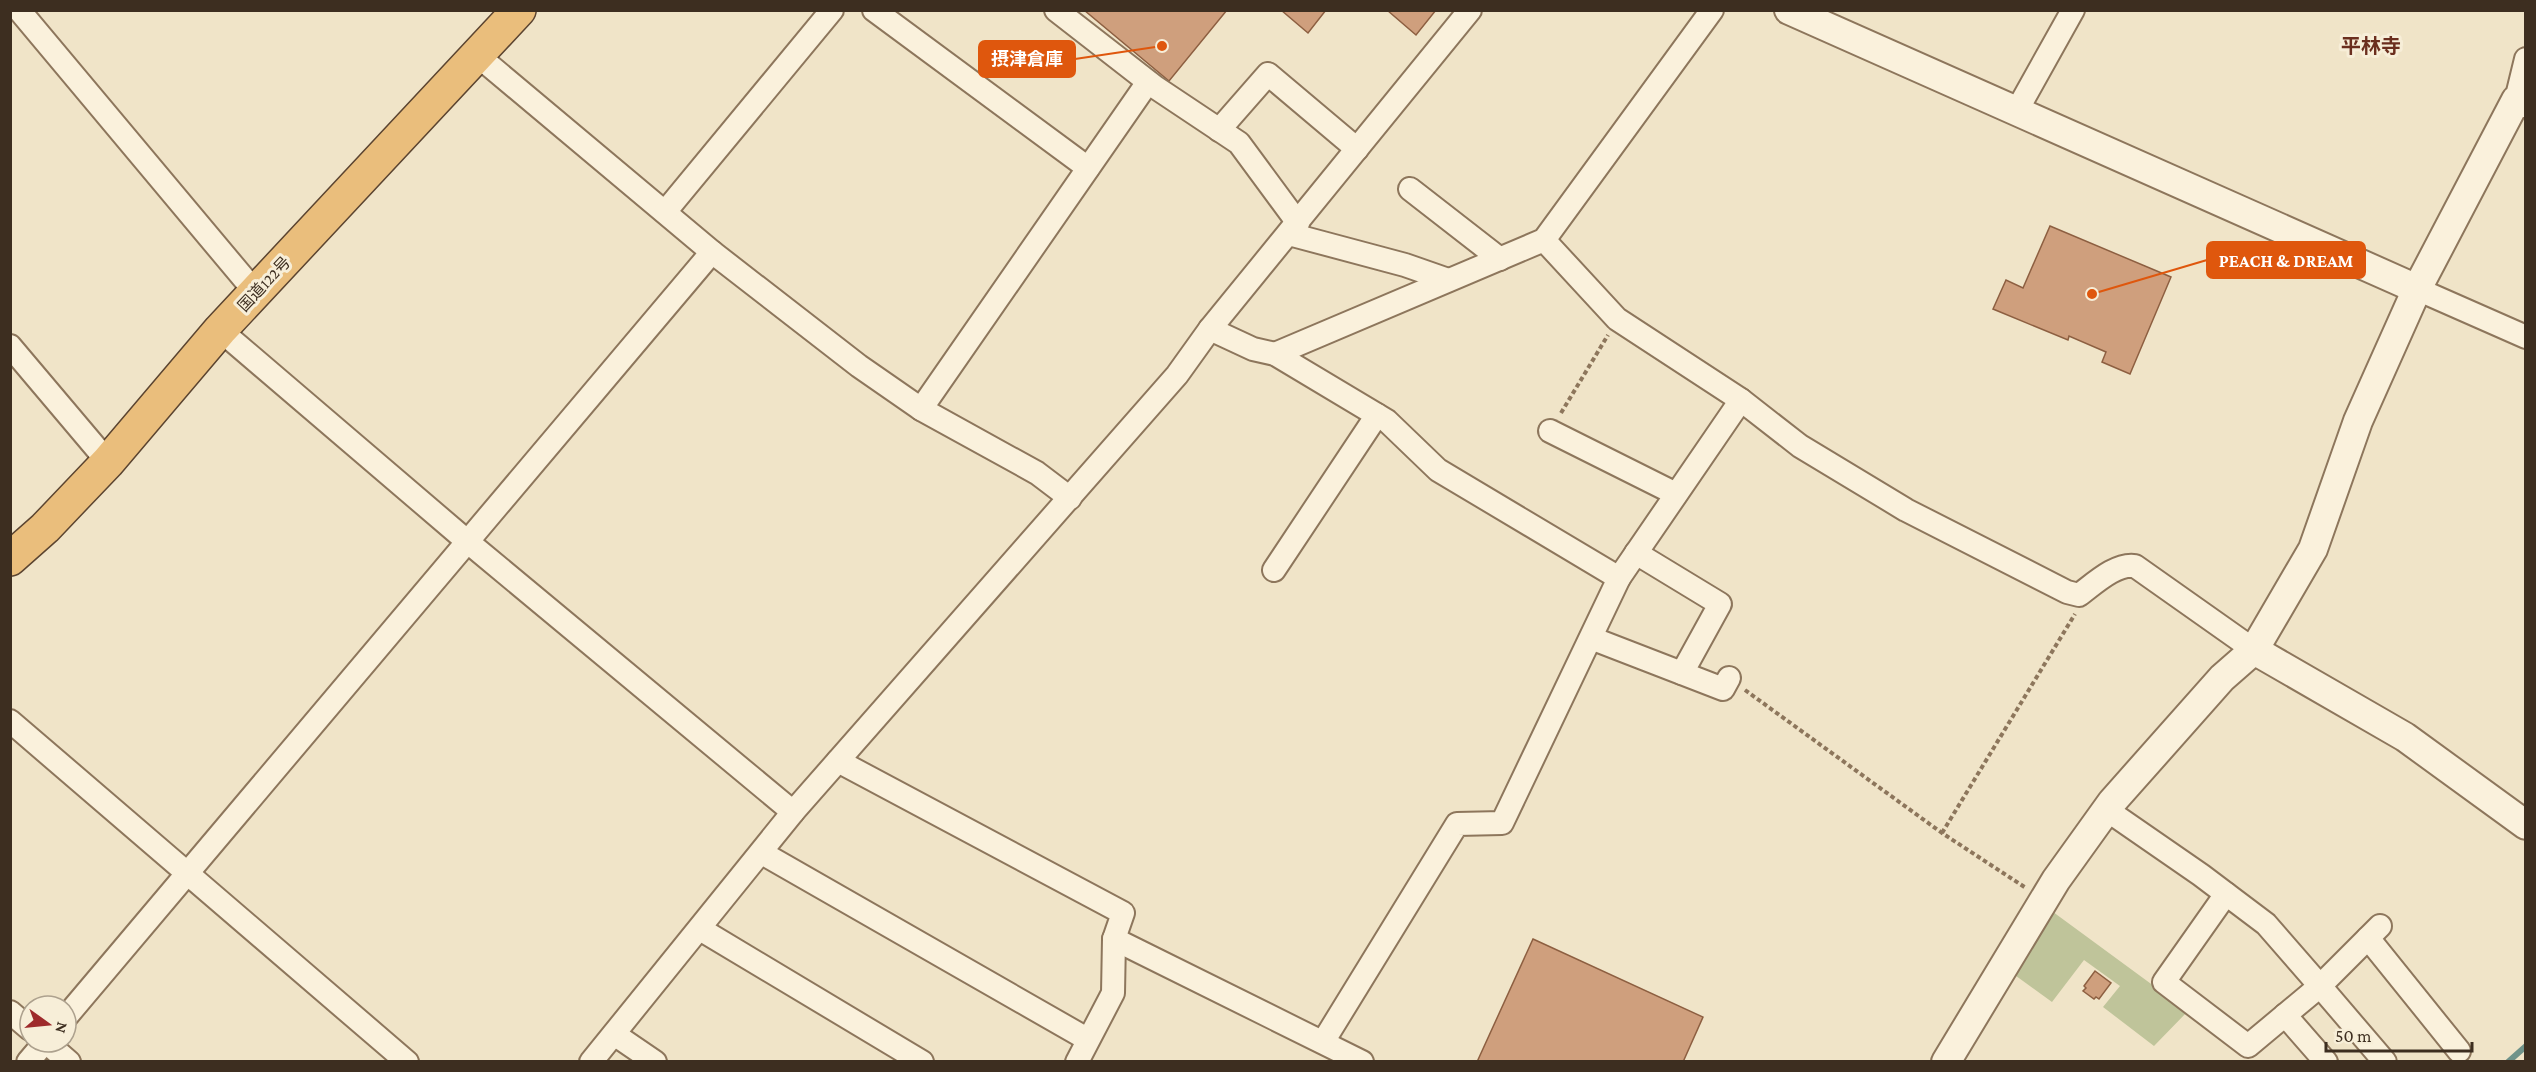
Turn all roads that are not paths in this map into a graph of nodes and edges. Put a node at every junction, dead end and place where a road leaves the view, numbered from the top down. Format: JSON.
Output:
{"nodes":[{"id":1,"x":19,"y":10,"type":"edge"},
{"id":2,"x":519,"y":10,"type":"edge"},
{"id":3,"x":832,"y":10,"type":"edge"},
{"id":4,"x":874,"y":10,"type":"edge"},
{"id":5,"x":1056,"y":10,"type":"edge"},
{"id":6,"x":1470,"y":10,"type":"edge"},
{"id":7,"x":1712,"y":10,"type":"edge"},
{"id":8,"x":1789,"y":10,"type":"edge"},
{"id":9,"x":2073,"y":10,"type":"edge"},
{"id":10,"x":477,"y":55,"type":"junction"},
{"id":11,"x":2526,"y":59,"type":"edge"},
{"id":12,"x":1148,"y":82,"type":"junction"},
{"id":13,"x":2521,"y":101,"type":"edge"},
{"id":14,"x":2016,"y":112,"type":"junction"},
{"id":15,"x":1219,"y":130,"type":"junction"},
{"id":16,"x":1357,"y":149,"type":"junction"},
{"id":17,"x":1088,"y":168,"type":"junction"},
{"id":18,"x":1410,"y":189,"type":"dead end"},
{"id":19,"x":665,"y":212,"type":"junction"},
{"id":20,"x":1293,"y":229,"type":"junction"},
{"id":21,"x":1544,"y":240,"type":"junction"},
{"id":22,"x":712,"y":252,"type":"junction"},
{"id":23,"x":1500,"y":259,"type":"junction"},
{"id":24,"x":1448,"y":280,"type":"junction"},
{"id":25,"x":2417,"y":289,"type":"junction"},
{"id":26,"x":256,"y":293,"type":"junction"},
{"id":27,"x":1210,"y":329,"type":"junction"},
{"id":28,"x":220,"y":330,"type":"junction"},
{"id":29,"x":2526,"y":337,"type":"edge"},
{"id":30,"x":10,"y":346,"type":"edge"},
{"id":31,"x":1275,"y":354,"type":"junction"},
{"id":32,"x":1741,"y":400,"type":"junction"},
{"id":33,"x":921,"y":409,"type":"junction"},
{"id":34,"x":1377,"y":415,"type":"junction"},
{"id":35,"x":1550,"y":431,"type":"road end"},
{"id":36,"x":108,"y":462,"type":"junction"},
{"id":37,"x":1677,"y":494,"type":"junction"},
{"id":38,"x":1070,"y":498,"type":"junction"},
{"id":39,"x":468,"y":542,"type":"junction"},
{"id":40,"x":15,"y":547,"type":"edge"},
{"id":41,"x":1636,"y":553,"type":"junction"},
{"id":42,"x":1275,"y":570,"type":"dead end"},
{"id":43,"x":1619,"y":578,"type":"junction"},
{"id":44,"x":1591,"y":638,"type":"junction"},
{"id":45,"x":2254,"y":650,"type":"junction"},
{"id":46,"x":1682,"y":673,"type":"junction"},
{"id":47,"x":1729,"y":678,"type":"road end"},
{"id":48,"x":10,"y":721,"type":"edge"},
{"id":49,"x":838,"y":761,"type":"junction"},
{"id":50,"x":2107,"y":810,"type":"junction"},
{"id":51,"x":793,"y":812,"type":"junction"},
{"id":52,"x":2526,"y":825,"type":"edge"},
{"id":53,"x":762,"y":853,"type":"junction"},
{"id":54,"x":188,"y":874,"type":"junction"},
{"id":55,"x":2226,"y":894,"type":"junction"},
{"id":56,"x":700,"y":929,"type":"junction"},
{"id":57,"x":1114,"y":939,"type":"junction"},
{"id":58,"x":2320,"y":986,"type":"junction"},
{"id":59,"x":78,"y":1003,"type":"edge"},
{"id":60,"x":2285,"y":1015,"type":"junction"},
{"id":61,"x":614,"y":1034,"type":"junction"},
{"id":62,"x":1087,"y":1039,"type":"junction"},
{"id":63,"x":1323,"y":1042,"type":"junction"},
{"id":64,"x":2459,"y":1052,"type":"dead end"},
{"id":65,"x":2255,"y":1054,"type":"edge"},
{"id":66,"x":407,"y":1062,"type":"edge"},
{"id":67,"x":591,"y":1062,"type":"edge"},
{"id":68,"x":655,"y":1062,"type":"edge"},
{"id":69,"x":922,"y":1062,"type":"edge"},
{"id":70,"x":1077,"y":1062,"type":"edge"},
{"id":71,"x":1362,"y":1062,"type":"edge"},
{"id":72,"x":1946,"y":1062,"type":"edge"},
{"id":73,"x":2326,"y":1062,"type":"edge"},
{"id":74,"x":2385,"y":1062,"type":"edge"}],
"edges":[{"from":1,"to":26,"type":"street"},
{"from":2,"to":10,"type":"highway","name":"国道122号"},
{"from":3,"to":19,"type":"street"},
{"from":4,"to":17,"type":"street"},
{"from":5,"to":12,"type":"street"},
{"from":6,"to":16,"type":"street"},
{"from":7,"to":21,"type":"street"},
{"from":8,"to":14,"type":"street"},
{"from":9,"to":14,"type":"street"},
{"from":10,"to":19,"type":"street"},
{"from":10,"to":26,"type":"highway","name":"国道122号"},
{"from":11,"to":13,"type":"street"},
{"from":12,"to":15,"type":"street"},
{"from":12,"to":17,"type":"street"},
{"from":13,"to":25,"type":"street"},
{"from":14,"to":25,"type":"street"},
{"from":15,"to":16,"type":"street"},
{"from":15,"to":20,"type":"street"},
{"from":16,"to":20,"type":"street"},
{"from":17,"to":33,"type":"street"},
{"from":18,"to":23,"type":"street"},
{"from":19,"to":22,"type":"street"},
{"from":20,"to":24,"type":"street"},
{"from":20,"to":27,"type":"street"},
{"from":21,"to":23,"type":"street"},
{"from":21,"to":32,"type":"street"},
{"from":22,"to":33,"type":"street"},
{"from":22,"to":39,"type":"street"},
{"from":23,"to":24,"type":"street"},
{"from":24,"to":31,"type":"street"},
{"from":25,"to":29,"type":"street"},
{"from":25,"to":45,"type":"street"},
{"from":26,"to":28,"type":"highway","name":"国道122号"},
{"from":27,"to":31,"type":"street"},
{"from":27,"to":38,"type":"street"},
{"from":28,"to":36,"type":"highway","name":"国道122号"},
{"from":28,"to":39,"type":"street"},
{"from":30,"to":36,"type":"street"},
{"from":31,"to":34,"type":"street"},
{"from":32,"to":37,"type":"street"},
{"from":32,"to":45,"type":"street"},
{"from":33,"to":38,"type":"street"},
{"from":34,"to":42,"type":"street"},
{"from":34,"to":43,"type":"street"},
{"from":35,"to":37,"type":"street"},
{"from":36,"to":40,"type":"highway","name":"国道122号"},
{"from":37,"to":41,"type":"street"},
{"from":38,"to":49,"type":"street"},
{"from":39,"to":51,"type":"street"},
{"from":39,"to":54,"type":"street"},
{"from":41,"to":43,"type":"street"},
{"from":41,"to":46,"type":"street"},
{"from":43,"to":44,"type":"street"},
{"from":44,"to":46,"type":"street"},
{"from":44,"to":63,"type":"street"},
{"from":45,"to":50,"type":"street"},
{"from":45,"to":52,"type":"street"},
{"from":46,"to":47,"type":"street"},
{"from":48,"to":54,"type":"street"},
{"from":49,"to":51,"type":"street"},
{"from":49,"to":57,"type":"street"},
{"from":50,"to":55,"type":"street"},
{"from":50,"to":72,"type":"street"},
{"from":51,"to":53,"type":"street"},
{"from":53,"to":56,"type":"street"},
{"from":53,"to":62,"type":"street"},
{"from":54,"to":59,"type":"street"},
{"from":54,"to":66,"type":"street"},
{"from":55,"to":58,"type":"street"},
{"from":55,"to":65,"type":"street"},
{"from":56,"to":61,"type":"street"},
{"from":56,"to":69,"type":"street"},
{"from":57,"to":62,"type":"street"},
{"from":57,"to":63,"type":"street"},
{"from":58,"to":60,"type":"street"},
{"from":58,"to":64,"type":"street"},
{"from":58,"to":74,"type":"street"},
{"from":60,"to":65,"type":"street"},
{"from":60,"to":73,"type":"street"},
{"from":61,"to":67,"type":"street"},
{"from":61,"to":68,"type":"street"},
{"from":62,"to":70,"type":"street"},
{"from":63,"to":71,"type":"street"}]}
